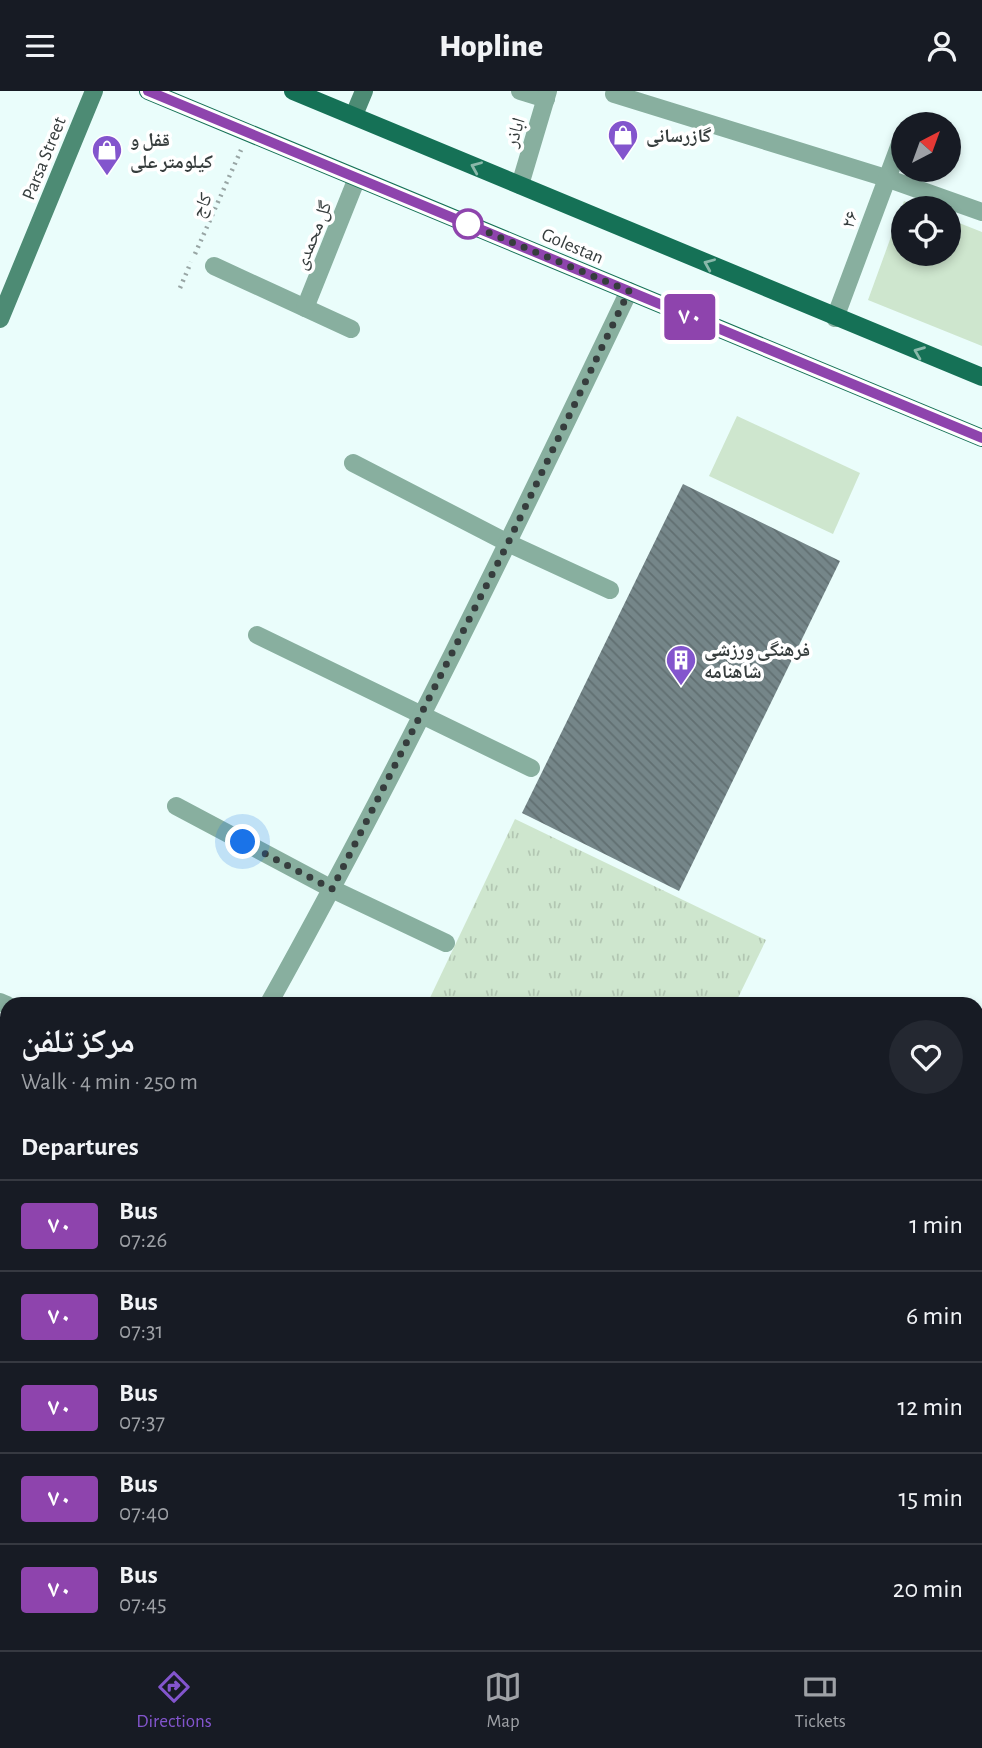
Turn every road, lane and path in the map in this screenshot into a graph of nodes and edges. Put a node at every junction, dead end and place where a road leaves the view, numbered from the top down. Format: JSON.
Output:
{"nodes":[{"id":1,"x":94,"y":91,"type":"edge"},
{"id":2,"x":148,"y":91,"type":"edge"},
{"id":3,"x":293,"y":91,"type":"edge"},
{"id":4,"x":364,"y":91,"type":"edge"},
{"id":5,"x":520,"y":91,"type":"edge"},
{"id":6,"x":615,"y":91,"type":"edge"},
{"id":7,"x":547,"y":95,"type":"edge"},
{"id":8,"x":354,"y":115,"type":"junction"},
{"id":9,"x":248,"y":133,"type":"junction"},
{"id":10,"x":891,"y":166,"type":"edge"},
{"id":11,"x":357,"y":178,"type":"junction"},
{"id":12,"x":886,"y":178,"type":"junction"},
{"id":13,"x":520,"y":185,"type":"junction"},
{"id":14,"x":982,"y":212,"type":"edge"},
{"id":15,"x":214,"y":266,"type":"dead end"},
{"id":16,"x":180,"y":288,"type":"dead end"},
{"id":17,"x":629,"y":291,"type":"junction"},
{"id":18,"x":4,"y":297,"type":"edge"},
{"id":19,"x":305,"y":308,"type":"junction"},
{"id":20,"x":835,"y":317,"type":"junction"},
{"id":21,"x":0,"y":319,"type":"edge"},
{"id":22,"x":351,"y":329,"type":"dead end"},
{"id":23,"x":982,"y":377,"type":"edge"},
{"id":24,"x":982,"y":438,"type":"edge"},
{"id":25,"x":353,"y":463,"type":"dead end"},
{"id":26,"x":508,"y":543,"type":"junction"},
{"id":27,"x":610,"y":590,"type":"dead end"},
{"id":28,"x":257,"y":635,"type":"dead end"},
{"id":29,"x":420,"y":716,"type":"junction"},
{"id":30,"x":531,"y":768,"type":"dead end"},
{"id":31,"x":176,"y":806,"type":"dead end"},
{"id":32,"x":332,"y":889,"type":"junction"},
{"id":33,"x":446,"y":943,"type":"dead end"},
{"id":34,"x":272,"y":997,"type":"edge"}],
"edges":[{"from":1,"to":18,"type":"street","name":"Parsa Street"},
{"from":2,"to":9,"type":"main road","name":"Golestan"},
{"from":3,"to":8,"type":"main road","name":"Golestan"},
{"from":4,"to":8,"type":"street"},
{"from":5,"to":7,"type":"street"},
{"from":6,"to":12,"type":"street"},
{"from":7,"to":13,"type":"street","name":"اباذر"},
{"from":13,"to":8,"type":"main road","name":"Golestan","one_way":true},
{"from":9,"to":11,"type":"main road","name":"Golestan"},
{"from":9,"to":16,"type":"path","name":"کاج"},
{"from":10,"to":12,"type":"street","name":"۲۶"},
{"from":11,"to":17,"type":"main road","name":"Golestan"},
{"from":11,"to":19,"type":"street","name":"گل محمدی"},
{"from":12,"to":14,"type":"street"},
{"from":12,"to":20,"type":"street","name":"۲۶"},
{"from":20,"to":13,"type":"main road","name":"Golestan","one_way":true},
{"from":15,"to":19,"type":"street"},
{"from":17,"to":24,"type":"main road","name":"Golestan"},
{"from":17,"to":26,"type":"street"},
{"from":18,"to":21,"type":"street","name":"Parsa Street"},
{"from":19,"to":22,"type":"street"},
{"from":23,"to":20,"type":"main road","name":"Golestan","one_way":true},
{"from":25,"to":26,"type":"street"},
{"from":26,"to":27,"type":"street"},
{"from":26,"to":29,"type":"street"},
{"from":28,"to":29,"type":"street"},
{"from":29,"to":30,"type":"street"},
{"from":29,"to":32,"type":"street"},
{"from":31,"to":32,"type":"street"},
{"from":32,"to":33,"type":"street"},
{"from":32,"to":34,"type":"street"}]}
